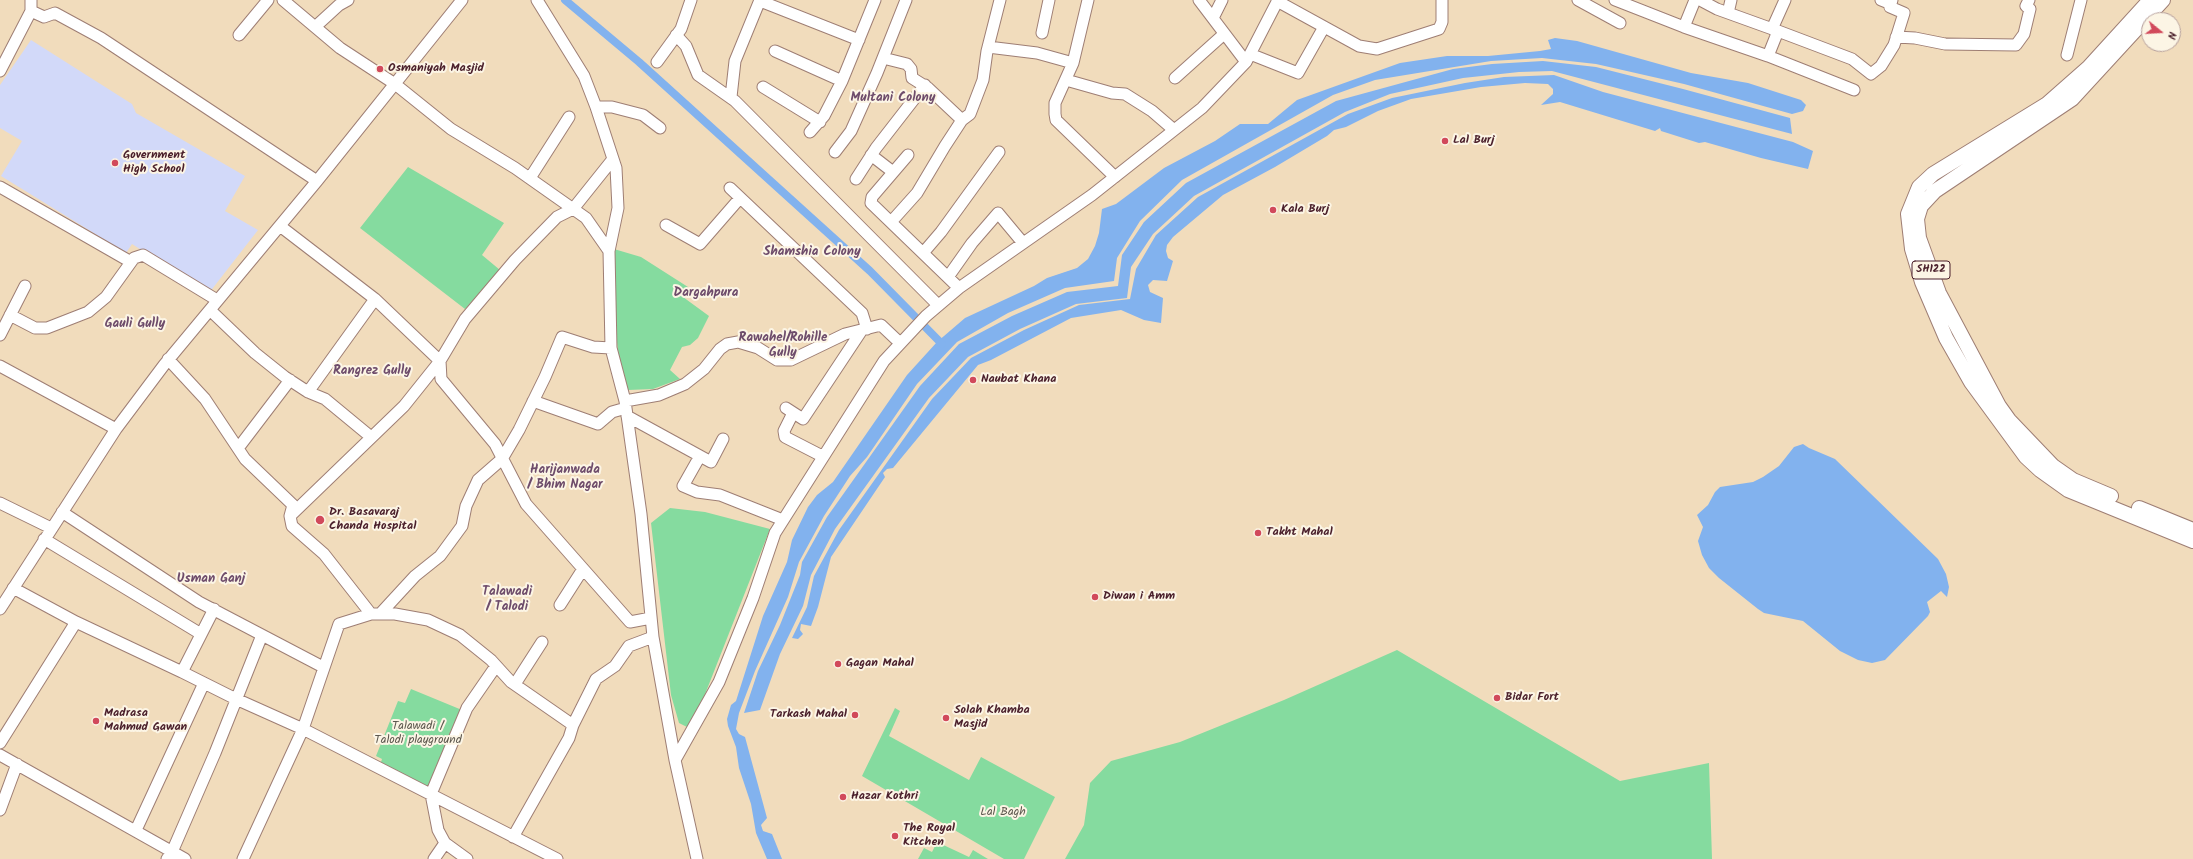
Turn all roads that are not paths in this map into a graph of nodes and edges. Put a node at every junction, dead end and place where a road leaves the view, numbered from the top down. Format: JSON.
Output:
{"nodes":[{"id":1,"x":268,"y":0,"type":"edge"},
{"id":2,"x":283,"y":0,"type":"edge"},
{"id":3,"x":348,"y":0,"type":"edge"},
{"id":4,"x":462,"y":0,"type":"edge"},
{"id":5,"x":537,"y":0,"type":"edge"},
{"id":6,"x":691,"y":0,"type":"edge"},
{"id":7,"x":875,"y":0,"type":"edge"},
{"id":8,"x":906,"y":0,"type":"edge"},
{"id":9,"x":1000,"y":0,"type":"edge"},
{"id":10,"x":1049,"y":0,"type":"edge"},
{"id":11,"x":1088,"y":0,"type":"edge"},
{"id":12,"x":1199,"y":0,"type":"edge"},
{"id":13,"x":1222,"y":0,"type":"edge"},
{"id":14,"x":1278,"y":0,"type":"edge"},
{"id":15,"x":1442,"y":0,"type":"edge"},
{"id":16,"x":1578,"y":0,"type":"edge"},
{"id":17,"x":1615,"y":0,"type":"edge"},
{"id":18,"x":1695,"y":0,"type":"edge"},
{"id":19,"x":1700,"y":0,"type":"edge"},
{"id":20,"x":1731,"y":0,"type":"edge"},
{"id":21,"x":1785,"y":0,"type":"edge"},
{"id":22,"x":2029,"y":0,"type":"edge"},
{"id":23,"x":2081,"y":0,"type":"edge"},
{"id":24,"x":2150,"y":0,"type":"edge"},
{"id":25,"x":2163,"y":0,"type":"edge"},
{"id":26,"x":760,"y":1,"type":"edge"},
{"id":27,"x":1888,"y":1,"type":"edge"},
{"id":28,"x":30,"y":3,"type":"edge"},
{"id":29,"x":1728,"y":13,"type":"junction"},
{"id":30,"x":1213,"y":18,"type":"junction"},
{"id":31,"x":1620,"y":23,"type":"dead end"},
{"id":32,"x":1324,"y":26,"type":"junction"},
{"id":33,"x":315,"y":27,"type":"junction"},
{"id":34,"x":1684,"y":27,"type":"junction"},
{"id":35,"x":1775,"y":30,"type":"junction"},
{"id":36,"x":1042,"y":33,"type":"dead end"},
{"id":37,"x":1224,"y":34,"type":"junction"},
{"id":38,"x":239,"y":35,"type":"dead end"},
{"id":39,"x":676,"y":35,"type":"junction"},
{"id":40,"x":1896,"y":37,"type":"junction"},
{"id":41,"x":859,"y":40,"type":"junction"},
{"id":42,"x":988,"y":47,"type":"junction"},
{"id":43,"x":775,"y":51,"type":"dead end"},
{"id":44,"x":2067,"y":55,"type":"dead end"},
{"id":45,"x":1768,"y":56,"type":"junction"},
{"id":46,"x":883,"y":58,"type":"junction"},
{"id":47,"x":1248,"y":58,"type":"junction"},
{"id":48,"x":657,"y":62,"type":"dead end"},
{"id":49,"x":1073,"y":63,"type":"junction"},
{"id":50,"x":0,"y":71,"type":"edge"},
{"id":51,"x":1175,"y":78,"type":"dead end"},
{"id":52,"x":1066,"y":80,"type":"junction"},
{"id":53,"x":842,"y":81,"type":"junction"},
{"id":54,"x":395,"y":84,"type":"junction"},
{"id":55,"x":925,"y":85,"type":"junction"},
{"id":56,"x":763,"y":87,"type":"dead end"},
{"id":57,"x":1854,"y":90,"type":"dead end"},
{"id":58,"x":731,"y":97,"type":"junction"},
{"id":59,"x":596,"y":107,"type":"junction"},
{"id":60,"x":569,"y":117,"type":"dead end"},
{"id":61,"x":962,"y":120,"type":"junction"},
{"id":62,"x":820,"y":122,"type":"junction"},
{"id":63,"x":660,"y":128,"type":"dead end"},
{"id":64,"x":1174,"y":130,"type":"junction"},
{"id":65,"x":810,"y":132,"type":"dead end"},
{"id":66,"x":836,"y":152,"type":"dead end"},
{"id":67,"x":999,"y":152,"type":"dead end"},
{"id":68,"x":872,"y":154,"type":"junction"},
{"id":69,"x":908,"y":155,"type":"dead end"},
{"id":70,"x":613,"y":159,"type":"junction"},
{"id":71,"x":893,"y":172,"type":"junction"},
{"id":72,"x":1115,"y":177,"type":"junction"},
{"id":73,"x":530,"y":178,"type":"junction"},
{"id":74,"x":856,"y":178,"type":"dead end"},
{"id":75,"x":317,"y":181,"type":"junction"},
{"id":76,"x":730,"y":188,"type":"dead end"},
{"id":77,"x":1,"y":189,"type":"edge"},
{"id":78,"x":740,"y":198,"type":"junction"},
{"id":79,"x":573,"y":209,"type":"junction"},
{"id":80,"x":891,"y":222,"type":"junction"},
{"id":81,"x":666,"y":225,"type":"dead end"},
{"id":82,"x":280,"y":226,"type":"junction"},
{"id":83,"x":1023,"y":243,"type":"junction"},
{"id":84,"x":609,"y":251,"type":"junction"},
{"id":85,"x":923,"y":253,"type":"junction"},
{"id":86,"x":131,"y":262,"type":"junction"},
{"id":87,"x":948,"y":277,"type":"junction"},
{"id":88,"x":1928,"y":280,"type":"junction"},
{"id":89,"x":25,"y":286,"type":"dead end"},
{"id":90,"x":959,"y":288,"type":"junction"},
{"id":91,"x":375,"y":299,"type":"junction"},
{"id":92,"x":218,"y":300,"type":"junction"},
{"id":93,"x":938,"y":305,"type":"junction"},
{"id":94,"x":210,"y":310,"type":"junction"},
{"id":95,"x":10,"y":315,"type":"junction"},
{"id":96,"x":864,"y":329,"type":"junction"},
{"id":97,"x":0,"y":335,"type":"edge"},
{"id":98,"x":902,"y":341,"type":"junction"},
{"id":99,"x":611,"y":348,"type":"junction"},
{"id":100,"x":168,"y":360,"type":"junction"},
{"id":101,"x":440,"y":361,"type":"junction"},
{"id":102,"x":0,"y":366,"type":"edge"},
{"id":103,"x":290,"y":380,"type":"junction"},
{"id":104,"x":308,"y":392,"type":"junction"},
{"id":105,"x":534,"y":401,"type":"junction"},
{"id":106,"x":626,"y":408,"type":"junction"},
{"id":107,"x":116,"y":429,"type":"junction"},
{"id":108,"x":371,"y":437,"type":"junction"},
{"id":109,"x":723,"y":439,"type":"dead end"},
{"id":110,"x":239,"y":447,"type":"junction"},
{"id":111,"x":700,"y":456,"type":"junction"},
{"id":112,"x":822,"y":456,"type":"junction"},
{"id":113,"x":502,"y":459,"type":"junction"},
{"id":114,"x":0,"y":503,"type":"edge"},
{"id":115,"x":62,"y":512,"type":"junction"},
{"id":116,"x":290,"y":516,"type":"junction"},
{"id":117,"x":783,"y":520,"type":"junction"},
{"id":118,"x":51,"y":528,"type":"junction"},
{"id":119,"x":2193,"y":530,"type":"edge"},
{"id":120,"x":44,"y":539,"type":"junction"},
{"id":121,"x":2193,"y":541,"type":"edge"},
{"id":122,"x":583,"y":569,"type":"junction"},
{"id":123,"x":13,"y":588,"type":"junction"},
{"id":124,"x":560,"y":605,"type":"dead end"},
{"id":125,"x":0,"y":609,"type":"edge"},
{"id":126,"x":214,"y":609,"type":"junction"},
{"id":127,"x":375,"y":614,"type":"junction"},
{"id":128,"x":651,"y":618,"type":"junction"},
{"id":129,"x":76,"y":622,"type":"junction"},
{"id":130,"x":201,"y":634,"type":"junction"},
{"id":131,"x":262,"y":635,"type":"junction"},
{"id":132,"x":653,"y":637,"type":"junction"},
{"id":133,"x":542,"y":642,"type":"dead end"},
{"id":134,"x":496,"y":666,"type":"junction"},
{"id":135,"x":323,"y":667,"type":"junction"},
{"id":136,"x":182,"y":672,"type":"junction"},
{"id":137,"x":204,"y":683,"type":"junction"},
{"id":138,"x":515,"y":684,"type":"junction"},
{"id":139,"x":236,"y":699,"type":"junction"},
{"id":140,"x":573,"y":725,"type":"junction"},
{"id":141,"x":303,"y":730,"type":"junction"},
{"id":142,"x":0,"y":743,"type":"edge"},
{"id":143,"x":0,"y":755,"type":"edge"},
{"id":144,"x":674,"y":760,"type":"junction"},
{"id":145,"x":17,"y":764,"type":"junction"},
{"id":146,"x":431,"y":794,"type":"junction"},
{"id":147,"x":0,"y":810,"type":"edge"},
{"id":148,"x":136,"y":830,"type":"junction"},
{"id":149,"x":513,"y":837,"type":"junction"},
{"id":150,"x":444,"y":843,"type":"junction"},
{"id":151,"x":170,"y":856,"type":"edge"},
{"id":152,"x":185,"y":859,"type":"edge"},
{"id":153,"x":243,"y":859,"type":"edge"},
{"id":154,"x":434,"y":859,"type":"edge"},
{"id":155,"x":467,"y":859,"type":"edge"},
{"id":156,"x":557,"y":859,"type":"edge"},
{"id":157,"x":697,"y":859,"type":"edge"}],
"edges":[{"from":1,"to":38,"type":"street"},
{"from":2,"to":33,"type":"street"},
{"from":3,"to":33,"type":"street"},
{"from":4,"to":54,"type":"street"},
{"from":5,"to":59,"type":"street"},
{"from":6,"to":39,"type":"street"},
{"from":7,"to":41,"type":"street"},
{"from":8,"to":46,"type":"street"},
{"from":9,"to":42,"type":"street"},
{"from":10,"to":36,"type":"street"},
{"from":11,"to":49,"type":"street"},
{"from":12,"to":30,"type":"street"},
{"from":13,"to":30,"type":"street"},
{"from":14,"to":32,"type":"street"},
{"from":14,"to":47,"type":"street"},
{"from":15,"to":32,"type":"street"},
{"from":16,"to":31,"type":"street"},
{"from":17,"to":34,"type":"street"},
{"from":18,"to":34,"type":"street"},
{"from":19,"to":29,"type":"street"},
{"from":20,"to":29,"type":"street"},
{"from":21,"to":35,"type":"street"},
{"from":22,"to":40,"type":"street"},
{"from":23,"to":44,"type":"street"},
{"from":24,"to":88,"type":"main road"},
{"from":25,"to":88,"type":"main road","number":"SH122"},
{"from":26,"to":41,"type":"street"},
{"from":26,"to":58,"type":"street"},
{"from":27,"to":40,"type":"street"},
{"from":28,"to":50,"type":"street"},
{"from":28,"to":75,"type":"street"},
{"from":29,"to":35,"type":"street"},
{"from":30,"to":37,"type":"street"},
{"from":32,"to":47,"type":"street"},
{"from":33,"to":54,"type":"street"},
{"from":34,"to":45,"type":"street"},
{"from":35,"to":40,"type":"street"},
{"from":35,"to":45,"type":"street"},
{"from":37,"to":47,"type":"street"},
{"from":37,"to":51,"type":"street"},
{"from":39,"to":48,"type":"street"},
{"from":39,"to":58,"type":"street"},
{"from":41,"to":53,"type":"street"},
{"from":42,"to":49,"type":"street"},
{"from":42,"to":61,"type":"street"},
{"from":43,"to":53,"type":"street"},
{"from":45,"to":57,"type":"street"},
{"from":46,"to":55,"type":"street"},
{"from":46,"to":66,"type":"street"},
{"from":47,"to":64,"type":"street"},
{"from":49,"to":52,"type":"street"},
{"from":52,"to":64,"type":"street"},
{"from":52,"to":72,"type":"street"},
{"from":53,"to":62,"type":"street"},
{"from":54,"to":73,"type":"street"},
{"from":54,"to":75,"type":"street"},
{"from":55,"to":61,"type":"street"},
{"from":55,"to":68,"type":"street"},
{"from":56,"to":62,"type":"street"},
{"from":58,"to":93,"type":"street"},
{"from":59,"to":63,"type":"street"},
{"from":59,"to":70,"type":"street"},
{"from":60,"to":73,"type":"street"},
{"from":61,"to":80,"type":"street"},
{"from":62,"to":65,"type":"street"},
{"from":64,"to":72,"type":"street"},
{"from":67,"to":85,"type":"street"},
{"from":68,"to":71,"type":"street"},
{"from":68,"to":74,"type":"street"},
{"from":69,"to":71,"type":"street"},
{"from":70,"to":79,"type":"street"},
{"from":70,"to":84,"type":"street"},
{"from":71,"to":80,"type":"street"},
{"from":72,"to":83,"type":"street"},
{"from":73,"to":79,"type":"street"},
{"from":75,"to":82,"type":"street"},
{"from":76,"to":78,"type":"street"},
{"from":77,"to":86,"type":"street"},
{"from":78,"to":81,"type":"street"},
{"from":78,"to":96,"type":"street"},
{"from":79,"to":84,"type":"street"},
{"from":79,"to":101,"type":"street"},
{"from":80,"to":85,"type":"street"},
{"from":82,"to":91,"type":"street"},
{"from":82,"to":92,"type":"street"},
{"from":83,"to":87,"type":"street"},
{"from":83,"to":90,"type":"street"},
{"from":84,"to":99,"type":"street"},
{"from":85,"to":87,"type":"street"},
{"from":86,"to":92,"type":"street"},
{"from":86,"to":95,"type":"street"},
{"from":87,"to":90,"type":"street"},
{"from":88,"to":119,"type":"main road","number":"SH122"},
{"from":88,"to":121,"type":"main road"},
{"from":89,"to":95,"type":"street"},
{"from":90,"to":93,"type":"street"},
{"from":91,"to":101,"type":"street"},
{"from":91,"to":104,"type":"street"},
{"from":92,"to":94,"type":"street"},
{"from":93,"to":98,"type":"street"},
{"from":94,"to":100,"type":"street"},
{"from":94,"to":103,"type":"street"},
{"from":95,"to":97,"type":"street"},
{"from":96,"to":98,"type":"street"},
{"from":96,"to":106,"type":"street"},
{"from":96,"to":112,"type":"street"},
{"from":98,"to":112,"type":"street"},
{"from":99,"to":105,"type":"street"},
{"from":99,"to":106,"type":"street"},
{"from":100,"to":107,"type":"street"},
{"from":100,"to":110,"type":"street"},
{"from":101,"to":108,"type":"street"},
{"from":101,"to":113,"type":"street"},
{"from":102,"to":107,"type":"street"},
{"from":103,"to":104,"type":"street"},
{"from":103,"to":110,"type":"street"},
{"from":104,"to":108,"type":"street"},
{"from":105,"to":106,"type":"street"},
{"from":105,"to":113,"type":"street"},
{"from":106,"to":111,"type":"street"},
{"from":106,"to":128,"type":"street"},
{"from":107,"to":115,"type":"street"},
{"from":108,"to":116,"type":"street"},
{"from":109,"to":111,"type":"street"},
{"from":110,"to":116,"type":"street"},
{"from":111,"to":117,"type":"street"},
{"from":112,"to":117,"type":"street"},
{"from":113,"to":122,"type":"street"},
{"from":113,"to":127,"type":"street"},
{"from":114,"to":118,"type":"street"},
{"from":115,"to":118,"type":"street"},
{"from":115,"to":126,"type":"street"},
{"from":116,"to":127,"type":"street"},
{"from":117,"to":144,"type":"street"},
{"from":118,"to":120,"type":"street"},
{"from":120,"to":123,"type":"street"},
{"from":120,"to":130,"type":"street"},
{"from":122,"to":124,"type":"street"},
{"from":122,"to":128,"type":"street"},
{"from":123,"to":125,"type":"street"},
{"from":123,"to":129,"type":"street"},
{"from":126,"to":130,"type":"street"},
{"from":126,"to":131,"type":"street"},
{"from":127,"to":134,"type":"street"},
{"from":127,"to":135,"type":"street"},
{"from":128,"to":132,"type":"street"},
{"from":129,"to":136,"type":"street"},
{"from":129,"to":142,"type":"street"},
{"from":130,"to":136,"type":"street"},
{"from":131,"to":135,"type":"street"},
{"from":131,"to":139,"type":"street"},
{"from":132,"to":140,"type":"street"},
{"from":132,"to":144,"type":"street"},
{"from":133,"to":138,"type":"street"},
{"from":134,"to":138,"type":"street"},
{"from":134,"to":146,"type":"street"},
{"from":135,"to":141,"type":"street"},
{"from":136,"to":137,"type":"street"},
{"from":137,"to":139,"type":"street"},
{"from":137,"to":148,"type":"street"},
{"from":138,"to":140,"type":"street"},
{"from":139,"to":141,"type":"street"},
{"from":139,"to":151,"type":"street"},
{"from":140,"to":149,"type":"street"},
{"from":141,"to":146,"type":"street"},
{"from":141,"to":153,"type":"street"},
{"from":143,"to":145,"type":"street"},
{"from":144,"to":157,"type":"street"},
{"from":145,"to":147,"type":"street"},
{"from":145,"to":148,"type":"street"},
{"from":146,"to":149,"type":"street"},
{"from":146,"to":150,"type":"street"},
{"from":148,"to":151,"type":"street"},
{"from":149,"to":156,"type":"street"},
{"from":150,"to":154,"type":"street"},
{"from":150,"to":155,"type":"street"},
{"from":151,"to":152,"type":"street"}]}
